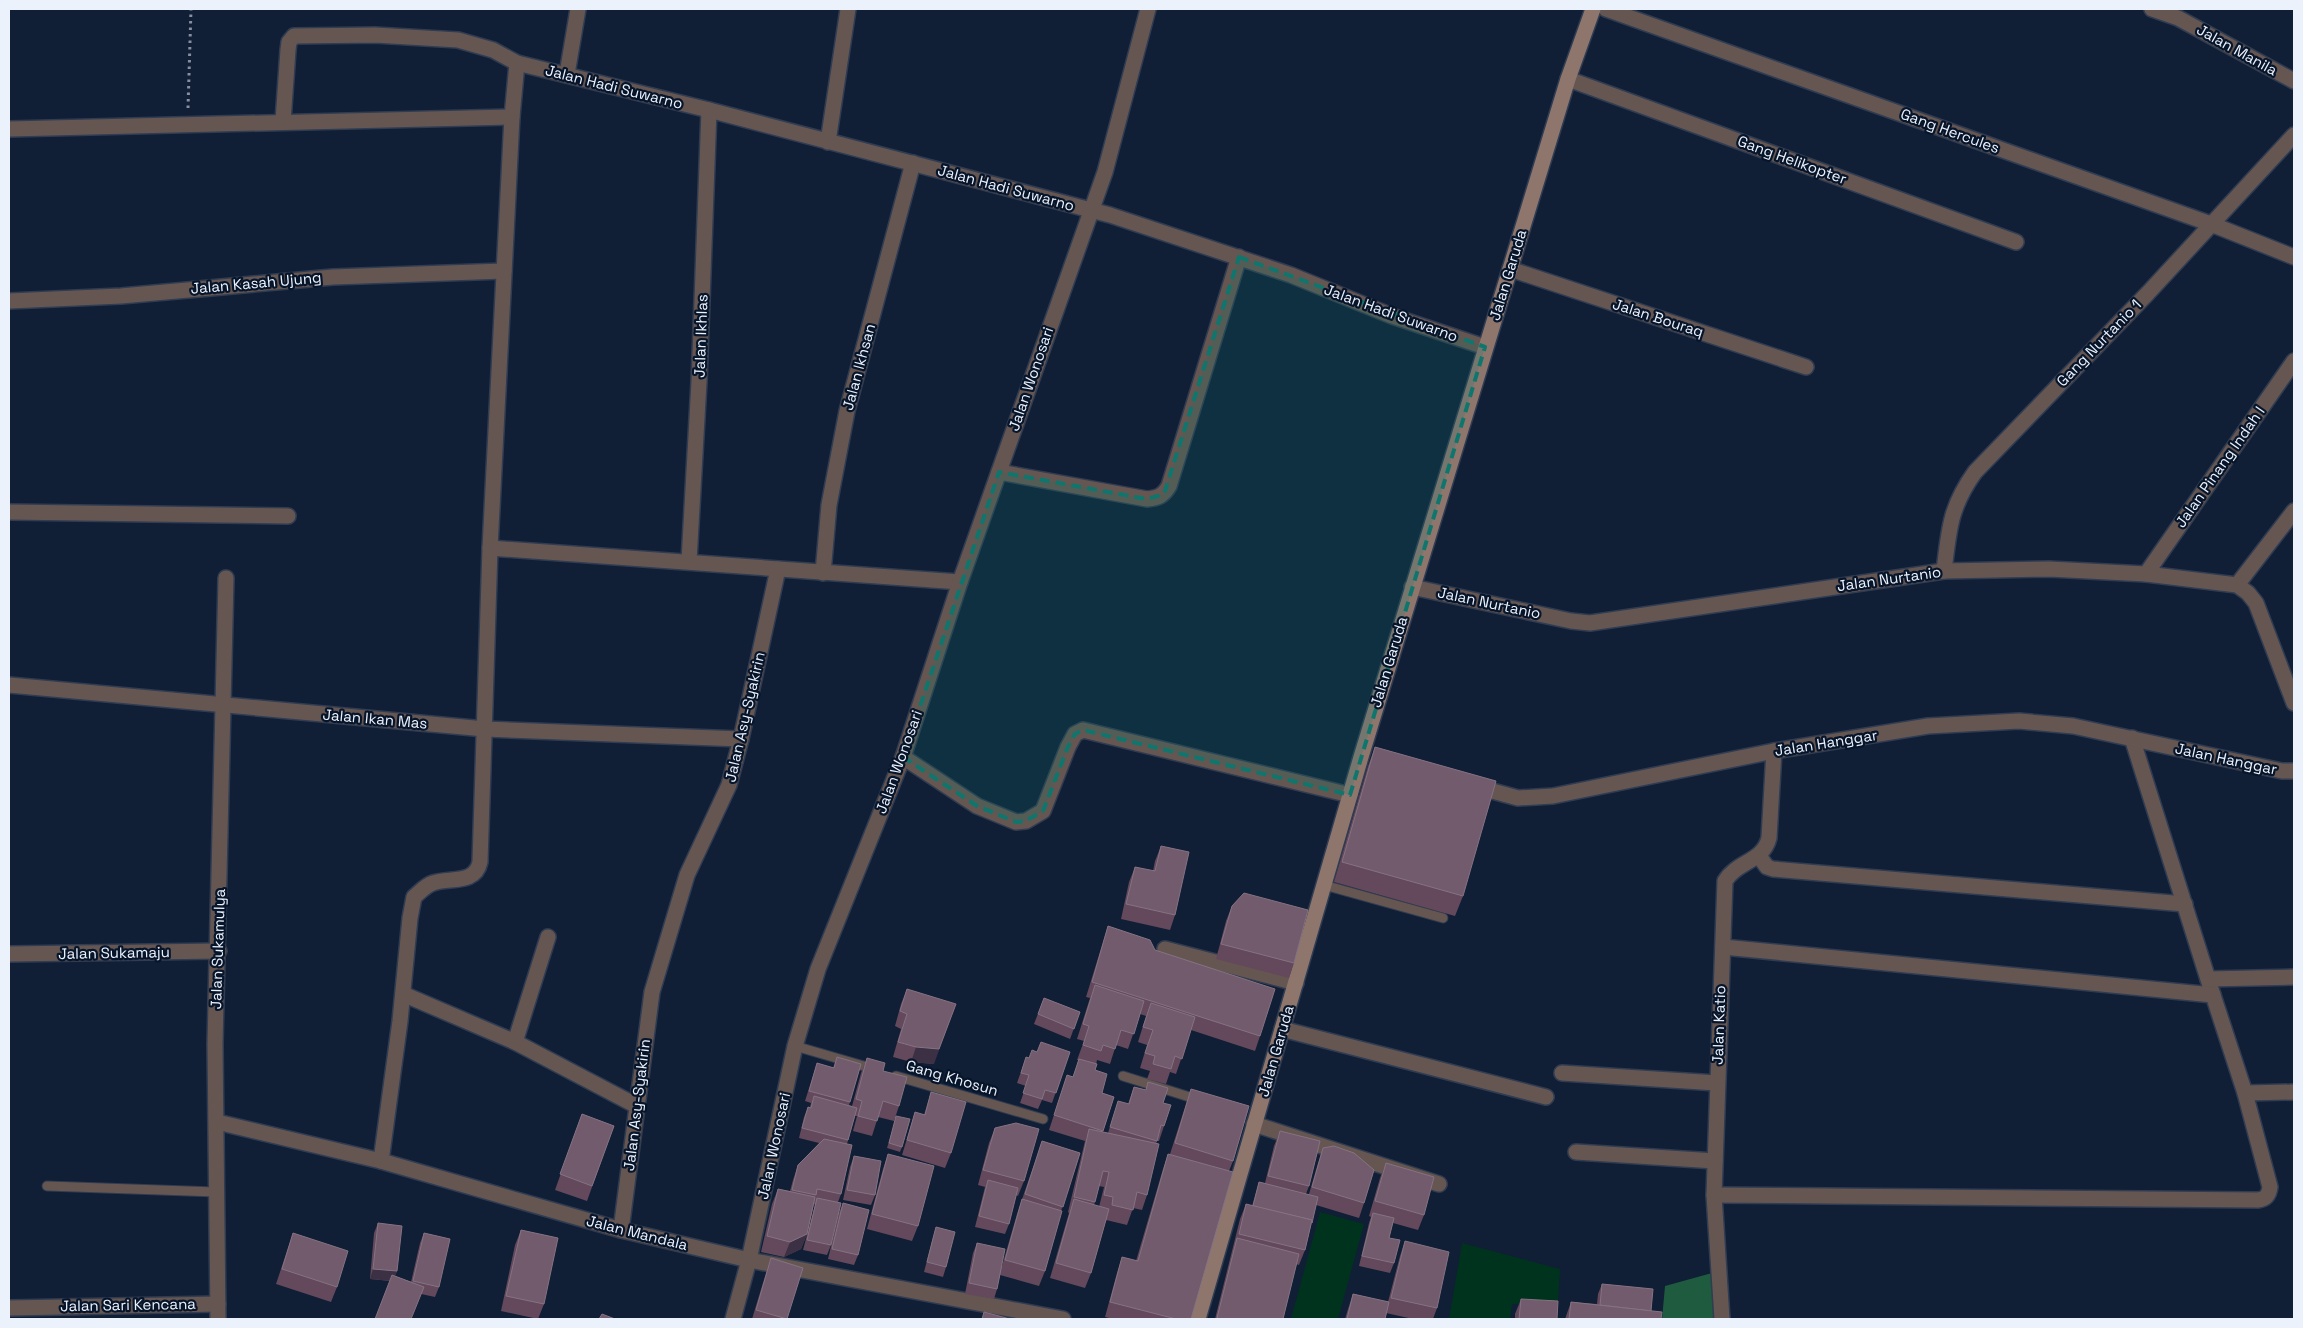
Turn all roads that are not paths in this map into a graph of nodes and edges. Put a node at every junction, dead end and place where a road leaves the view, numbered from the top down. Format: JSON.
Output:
{"nodes":[{"id":1,"x":578,"y":9,"type":"edge"},
{"id":2,"x":848,"y":9,"type":"edge"},
{"id":3,"x":1148,"y":9,"type":"edge"},
{"id":4,"x":1593,"y":9,"type":"edge"},
{"id":5,"x":1606,"y":9,"type":"edge"},
{"id":6,"x":2152,"y":9,"type":"edge"},
{"id":7,"x":2183,"y":13,"type":"edge"},
{"id":8,"x":517,"y":63,"type":"junction"},
{"id":9,"x":567,"y":74,"type":"junction"},
{"id":10,"x":1568,"y":79,"type":"junction"},
{"id":11,"x":2294,"y":81,"type":"edge"},
{"id":12,"x":709,"y":110,"type":"junction"},
{"id":13,"x":512,"y":117,"type":"junction"},
{"id":14,"x":283,"y":121,"type":"junction"},
{"id":15,"x":9,"y":129,"type":"edge"},
{"id":16,"x":2294,"y":135,"type":"edge"},
{"id":17,"x":828,"y":142,"type":"junction"},
{"id":18,"x":914,"y":163,"type":"junction"},
{"id":19,"x":1090,"y":211,"type":"junction"},
{"id":20,"x":2211,"y":224,"type":"junction"},
{"id":21,"x":2016,"y":242,"type":"dead end"},
{"id":22,"x":2294,"y":256,"type":"edge"},
{"id":23,"x":1239,"y":257,"type":"junction"},
{"id":24,"x":1510,"y":269,"type":"junction"},
{"id":25,"x":504,"y":271,"type":"junction"},
{"id":26,"x":9,"y":301,"type":"edge"},
{"id":27,"x":1485,"y":348,"type":"junction"},
{"id":28,"x":2294,"y":361,"type":"edge"},
{"id":29,"x":1806,"y":367,"type":"dead end"},
{"id":30,"x":999,"y":472,"type":"junction"},
{"id":31,"x":2294,"y":511,"type":"edge"},
{"id":32,"x":9,"y":512,"type":"edge"},
{"id":33,"x":288,"y":516,"type":"dead end"},
{"id":34,"x":490,"y":548,"type":"junction"},
{"id":35,"x":689,"y":561,"type":"junction"},
{"id":36,"x":778,"y":569,"type":"junction"},
{"id":37,"x":1944,"y":570,"type":"junction"},
{"id":38,"x":823,"y":574,"type":"junction"},
{"id":39,"x":2146,"y":574,"type":"junction"},
{"id":40,"x":226,"y":578,"type":"dead end"},
{"id":41,"x":960,"y":582,"type":"junction"},
{"id":42,"x":2237,"y":585,"type":"junction"},
{"id":43,"x":1412,"y":587,"type":"junction"},
{"id":44,"x":9,"y":685,"type":"edge"},
{"id":45,"x":2294,"y":703,"type":"edge"},
{"id":46,"x":223,"y":705,"type":"junction"},
{"id":47,"x":485,"y":729,"type":"junction"},
{"id":48,"x":2132,"y":738,"type":"junction"},
{"id":49,"x":741,"y":740,"type":"junction"},
{"id":50,"x":1774,"y":751,"type":"junction"},
{"id":51,"x":903,"y":757,"type":"junction"},
{"id":52,"x":1361,"y":758,"type":"junction"},
{"id":53,"x":1379,"y":762,"type":"edge"},
{"id":54,"x":2294,"y":771,"type":"edge"},
{"id":55,"x":1462,"y":783,"type":"edge"},
{"id":56,"x":1350,"y":795,"type":"junction"},
{"id":57,"x":1759,"y":856,"type":"junction"},
{"id":58,"x":1324,"y":885,"type":"junction"},
{"id":59,"x":2185,"y":904,"type":"junction"},
{"id":60,"x":1443,"y":918,"type":"dead end"},
{"id":61,"x":548,"y":937,"type":"dead end"},
{"id":62,"x":1723,"y":947,"type":"junction"},
{"id":63,"x":1165,"y":949,"type":"dead end"},
{"id":64,"x":219,"y":951,"type":"junction"},
{"id":65,"x":9,"y":954,"type":"edge"},
{"id":66,"x":2294,"y":977,"type":"edge"},
{"id":67,"x":2208,"y":979,"type":"junction"},
{"id":68,"x":1296,"y":982,"type":"junction"},
{"id":69,"x":403,"y":994,"type":"junction"},
{"id":70,"x":2213,"y":995,"type":"junction"},
{"id":71,"x":1282,"y":1030,"type":"junction"},
{"id":72,"x":514,"y":1042,"type":"junction"},
{"id":73,"x":795,"y":1046,"type":"junction"},
{"id":74,"x":881,"y":1071,"type":"edge"},
{"id":75,"x":1562,"y":1073,"type":"dead end"},
{"id":76,"x":890,"y":1074,"type":"edge"},
{"id":77,"x":1123,"y":1076,"type":"dead end"},
{"id":78,"x":1717,"y":1083,"type":"junction"},
{"id":79,"x":2294,"y":1092,"type":"edge"},
{"id":80,"x":2245,"y":1093,"type":"junction"},
{"id":81,"x":1546,"y":1097,"type":"dead end"},
{"id":82,"x":1211,"y":1104,"type":"edge"},
{"id":83,"x":637,"y":1106,"type":"junction"},
{"id":84,"x":1043,"y":1119,"type":"dead end"},
{"id":85,"x":1253,"y":1119,"type":"junction"},
{"id":86,"x":217,"y":1122,"type":"junction"},
{"id":87,"x":1576,"y":1152,"type":"dead end"},
{"id":88,"x":382,"y":1161,"type":"junction"},
{"id":89,"x":1715,"y":1161,"type":"junction"},
{"id":90,"x":1438,"y":1184,"type":"dead end"},
{"id":91,"x":47,"y":1186,"type":"dead end"},
{"id":92,"x":216,"y":1192,"type":"junction"},
{"id":93,"x":1714,"y":1195,"type":"junction"},
{"id":94,"x":621,"y":1230,"type":"junction"},
{"id":95,"x":749,"y":1260,"type":"junction"},
{"id":96,"x":218,"y":1304,"type":"junction"},
{"id":97,"x":9,"y":1308,"type":"edge"},
{"id":98,"x":218,"y":1319,"type":"edge"},
{"id":99,"x":733,"y":1319,"type":"edge"},
{"id":100,"x":1063,"y":1319,"type":"edge"},
{"id":101,"x":1198,"y":1319,"type":"edge"},
{"id":102,"x":1722,"y":1319,"type":"edge"}],
"edges":[{"from":1,"to":9,"type":"street"},
{"from":2,"to":17,"type":"street"},
{"from":3,"to":19,"type":"street","name":"Jalan Wonosari"},
{"from":4,"to":10,"type":"street","name":"Jalan Garuda"},
{"from":5,"to":20,"type":"street","name":"Gang Hercules"},
{"from":6,"to":7,"type":"street","name":"Jalan Manila"},
{"from":7,"to":11,"type":"street","name":"Jalan Manila"},
{"from":8,"to":9,"type":"street","name":"Jalan Hadi Suwarno"},
{"from":8,"to":13,"type":"street"},
{"from":8,"to":14,"type":"street","name":"Jalan Hadi Suwarno"},
{"from":9,"to":12,"type":"street","name":"Jalan Hadi Suwarno"},
{"from":10,"to":21,"type":"street","name":"Gang Helikopter"},
{"from":10,"to":24,"type":"street","name":"Jalan Garuda"},
{"from":12,"to":17,"type":"street","name":"Jalan Hadi Suwarno"},
{"from":12,"to":35,"type":"street","name":"Jalan Ikhlas"},
{"from":13,"to":14,"type":"street"},
{"from":13,"to":25,"type":"street"},
{"from":14,"to":15,"type":"street"},
{"from":16,"to":20,"type":"street","name":"Gang Nurtanio 1"},
{"from":17,"to":18,"type":"street","name":"Jalan Hadi Suwarno"},
{"from":18,"to":19,"type":"street","name":"Jalan Hadi Suwarno"},
{"from":18,"to":38,"type":"street","name":"Jalan Ikhsan"},
{"from":19,"to":23,"type":"street","name":"Jalan Hadi Suwarno"},
{"from":19,"to":30,"type":"street","name":"Jalan Wonosari"},
{"from":20,"to":22,"type":"street","name":"Gang Hercules"},
{"from":20,"to":37,"type":"street","name":"Gang Nurtanio 1"},
{"from":23,"to":27,"type":"street","name":"Jalan Hadi Suwarno"},
{"from":23,"to":30,"type":"street"},
{"from":24,"to":27,"type":"street","name":"Jalan Garuda"},
{"from":24,"to":29,"type":"street","name":"Jalan Bouraq"},
{"from":25,"to":26,"type":"street","name":"Jalan Kasah Ujung"},
{"from":25,"to":34,"type":"street"},
{"from":27,"to":43,"type":"street","name":"Jalan Garuda"},
{"from":28,"to":39,"type":"street","name":"Jalan Pinang Indah I"},
{"from":30,"to":41,"type":"street","name":"Jalan Wonosari"},
{"from":31,"to":42,"type":"street"},
{"from":32,"to":33,"type":"street"},
{"from":34,"to":35,"type":"street"},
{"from":34,"to":47,"type":"street"},
{"from":35,"to":36,"type":"street"},
{"from":36,"to":38,"type":"street"},
{"from":36,"to":49,"type":"street","name":"Jalan Asy-Syakirin"},
{"from":37,"to":39,"type":"street","name":"Jalan Nurtanio"},
{"from":37,"to":43,"type":"street","name":"Jalan Nurtanio"},
{"from":38,"to":41,"type":"street"},
{"from":39,"to":42,"type":"street","name":"Jalan Nurtanio"},
{"from":40,"to":46,"type":"street","name":"Jalan Sukamulya"},
{"from":41,"to":51,"type":"street","name":"Jalan Wonosari"},
{"from":42,"to":45,"type":"street"},
{"from":43,"to":52,"type":"street","name":"Jalan Garuda"},
{"from":44,"to":46,"type":"street","name":"Jalan Ikan Mas"},
{"from":46,"to":47,"type":"street","name":"Jalan Ikan Mas"},
{"from":46,"to":64,"type":"street","name":"Jalan Sukamulya"},
{"from":47,"to":49,"type":"street","name":"Jalan Ikan Mas"},
{"from":47,"to":69,"type":"street"},
{"from":48,"to":50,"type":"street","name":"Jalan Hanggar"},
{"from":48,"to":54,"type":"street","name":"Jalan Hanggar"},
{"from":48,"to":59,"type":"street"},
{"from":49,"to":83,"type":"street","name":"Jalan Asy-Syakirin"},
{"from":50,"to":55,"type":"street","name":"Jalan Hanggar"},
{"from":50,"to":57,"type":"street"},
{"from":51,"to":56,"type":"street"},
{"from":51,"to":73,"type":"street","name":"Jalan Wonosari"},
{"from":52,"to":53,"type":"street"},
{"from":52,"to":56,"type":"street","name":"Jalan Garuda"},
{"from":56,"to":58,"type":"street","name":"Jalan Garuda"},
{"from":57,"to":59,"type":"street"},
{"from":57,"to":62,"type":"street","name":"Jalan Katio"},
{"from":58,"to":60,"type":"lane"},
{"from":58,"to":68,"type":"street","name":"Jalan Garuda"},
{"from":59,"to":67,"type":"street"},
{"from":61,"to":72,"type":"street"},
{"from":62,"to":70,"type":"street"},
{"from":62,"to":78,"type":"street","name":"Jalan Katio"},
{"from":63,"to":68,"type":"street"},
{"from":64,"to":65,"type":"street","name":"Jalan Sukamaju"},
{"from":64,"to":86,"type":"street","name":"Jalan Sukamulya"},
{"from":66,"to":67,"type":"street"},
{"from":67,"to":70,"type":"street"},
{"from":68,"to":71,"type":"street","name":"Jalan Garuda"},
{"from":69,"to":72,"type":"street"},
{"from":69,"to":88,"type":"street"},
{"from":70,"to":80,"type":"street"},
{"from":71,"to":81,"type":"street"},
{"from":71,"to":85,"type":"street","name":"Jalan Garuda"},
{"from":72,"to":83,"type":"street"},
{"from":73,"to":74,"type":"lane"},
{"from":73,"to":95,"type":"street","name":"Jalan Wonosari"},
{"from":75,"to":78,"type":"street"},
{"from":76,"to":84,"type":"lane","name":"Gang Khosun"},
{"from":77,"to":82,"type":"lane"},
{"from":78,"to":89,"type":"street","name":"Jalan Katio"},
{"from":79,"to":80,"type":"street"},
{"from":80,"to":93,"type":"street"},
{"from":83,"to":94,"type":"street","name":"Jalan Asy-Syakirin"},
{"from":85,"to":90,"type":"street"},
{"from":85,"to":101,"type":"street","name":"Jalan Garuda"},
{"from":86,"to":88,"type":"street","name":"Jalan Mandala"},
{"from":86,"to":92,"type":"street","name":"Jalan Sukamulya"},
{"from":87,"to":89,"type":"street"},
{"from":88,"to":94,"type":"street","name":"Jalan Mandala"},
{"from":89,"to":93,"type":"street","name":"Jalan Katio"},
{"from":91,"to":92,"type":"lane"},
{"from":92,"to":96,"type":"street","name":"Jalan Sukamulya"},
{"from":93,"to":102,"type":"street","name":"Jalan Katio"},
{"from":94,"to":95,"type":"street","name":"Jalan Mandala"},
{"from":95,"to":99,"type":"street","name":"Jalan Wonosari"},
{"from":95,"to":100,"type":"street","name":"Jalan Mandala"},
{"from":96,"to":97,"type":"street","name":"Jalan Sari Kencana"},
{"from":96,"to":98,"type":"street","name":"Jalan Sukamulya"}]}
